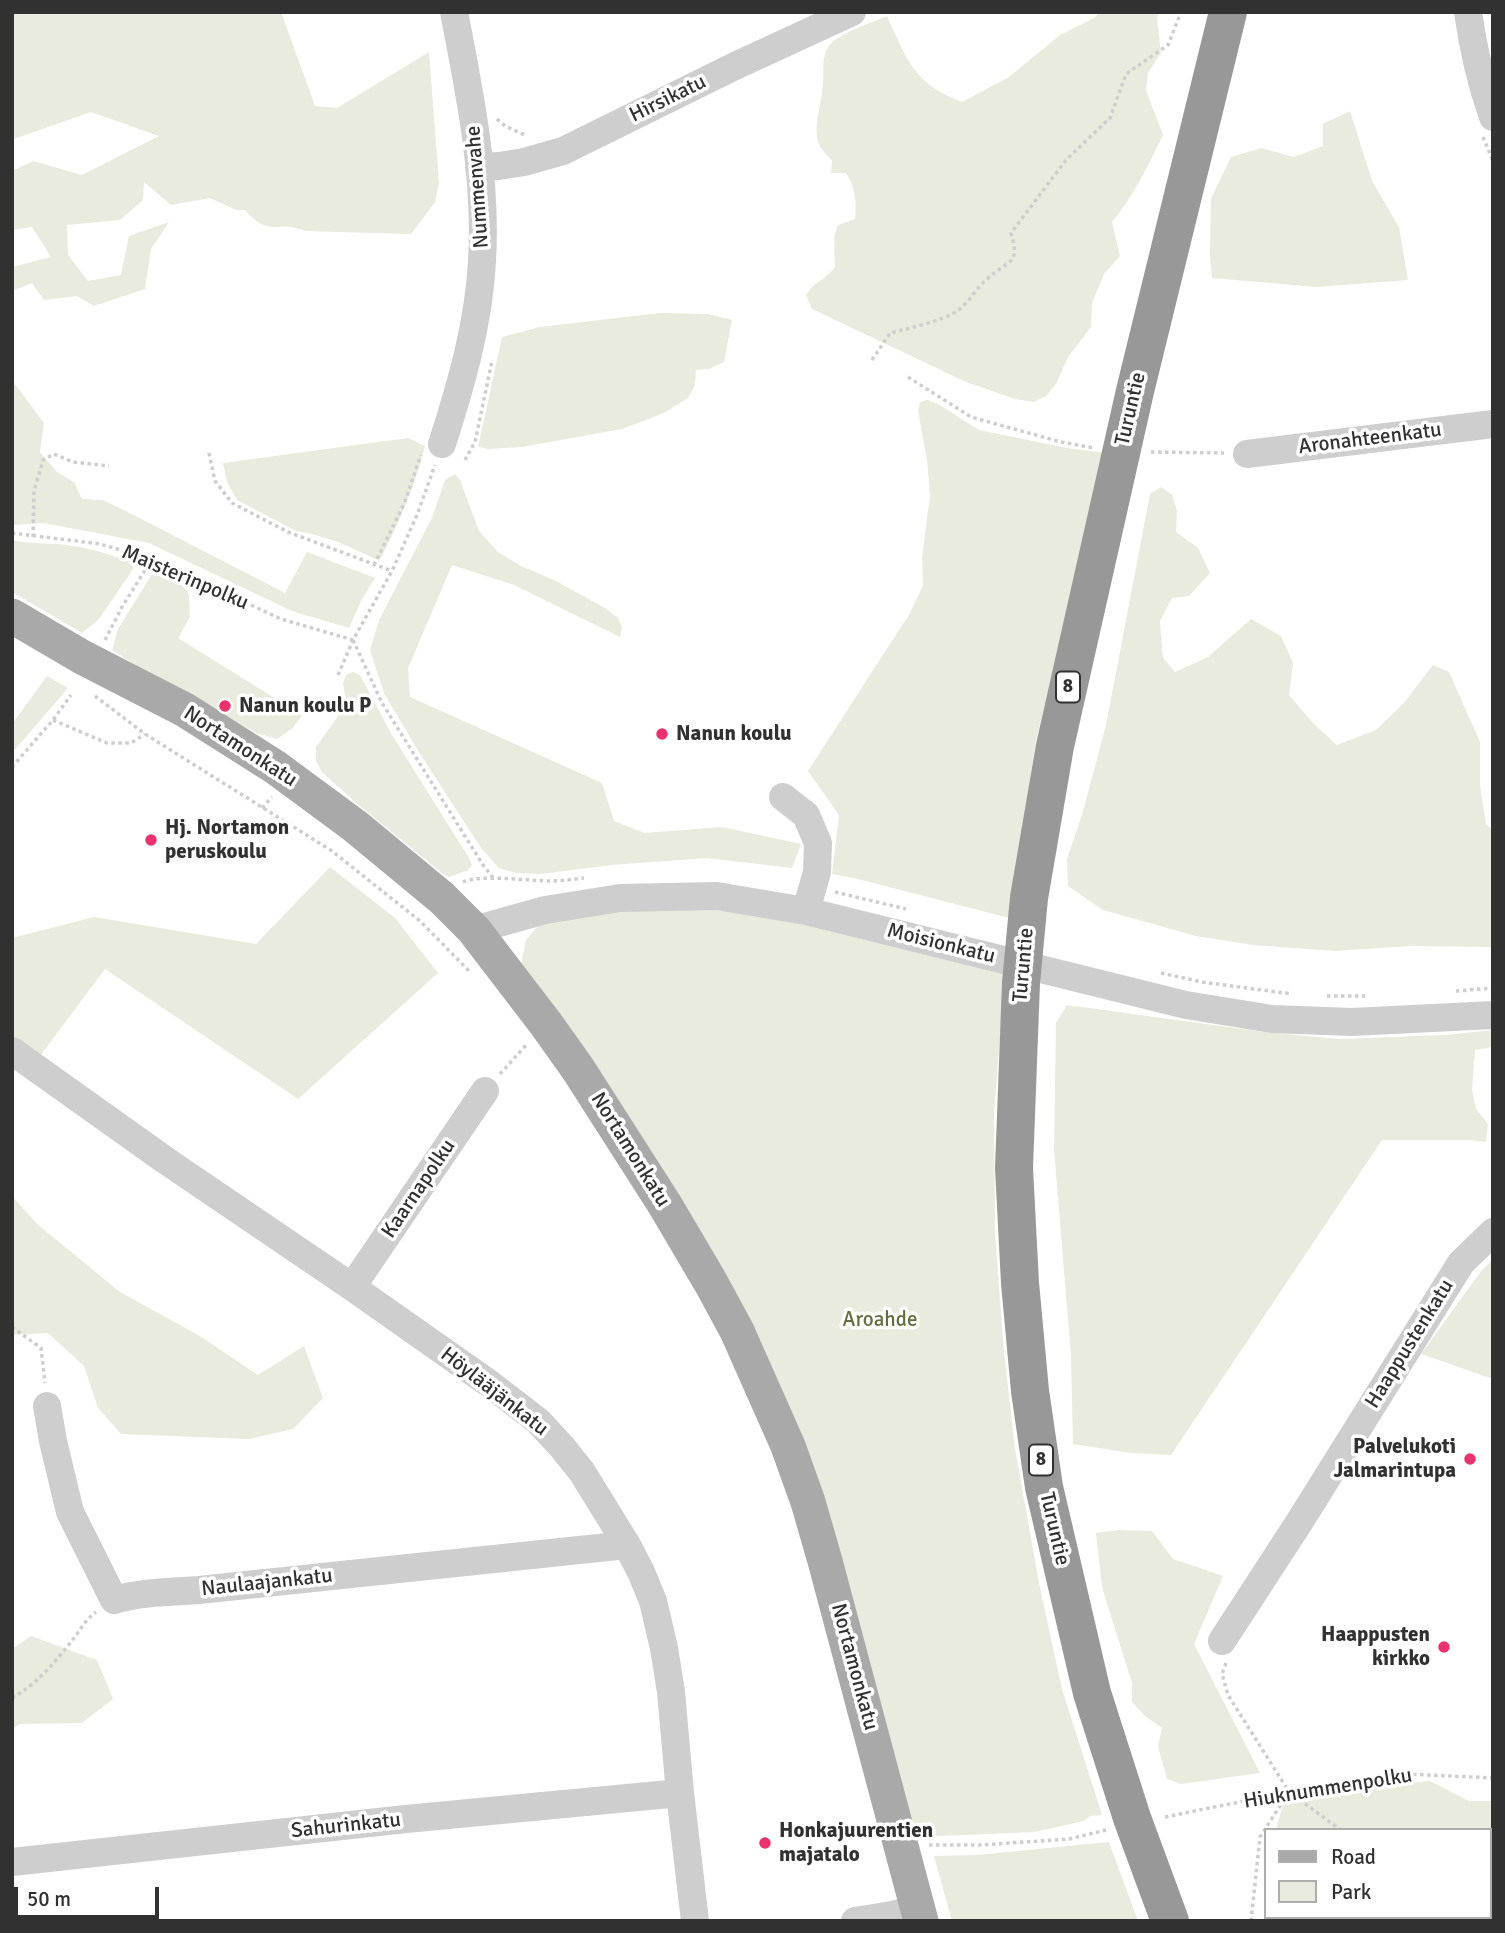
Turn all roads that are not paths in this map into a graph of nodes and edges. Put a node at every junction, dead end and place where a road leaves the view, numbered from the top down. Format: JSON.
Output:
{"nodes":[{"id":1,"x":454,"y":12,"type":"edge"},
{"id":2,"x":852,"y":12,"type":"edge"},
{"id":3,"x":1228,"y":12,"type":"edge"},
{"id":4,"x":1468,"y":12,"type":"edge"},
{"id":5,"x":1493,"y":117,"type":"edge"},
{"id":6,"x":478,"y":167,"type":"junction"},
{"id":7,"x":1493,"y":424,"type":"edge"},
{"id":8,"x":433,"y":446,"type":"road end"},
{"id":9,"x":1247,"y":454,"type":"road end"},
{"id":10,"x":12,"y":616,"type":"edge"},
{"id":11,"x":783,"y":796,"type":"dead end"},
{"id":12,"x":806,"y":911,"type":"junction"},
{"id":13,"x":474,"y":930,"type":"junction"},
{"id":14,"x":1493,"y":1014,"type":"edge"},
{"id":15,"x":12,"y":1051,"type":"edge"},
{"id":16,"x":485,"y":1091,"type":"road end"},
{"id":17,"x":1493,"y":1232,"type":"edge"},
{"id":18,"x":352,"y":1287,"type":"junction"},
{"id":19,"x":47,"y":1406,"type":"road end"},
{"id":20,"x":627,"y":1545,"type":"junction"},
{"id":21,"x":1224,"y":1652,"type":"road end"},
{"id":22,"x":680,"y":1793,"type":"junction"},
{"id":23,"x":12,"y":1862,"type":"edge"},
{"id":24,"x":920,"y":1914,"type":"edge"},
{"id":25,"x":695,"y":1921,"type":"edge"},
{"id":26,"x":855,"y":1921,"type":"edge"},
{"id":27,"x":1170,"y":1921,"type":"edge"}],
"edges":[{"from":1,"to":6,"type":"street","name":"Nummenvahe"},
{"from":2,"to":6,"type":"street","name":"Hirsikatu"},
{"from":3,"to":27,"type":"highway","name":"Turuntie","number":"8"},
{"from":4,"to":5,"type":"street"},
{"from":6,"to":8,"type":"street","name":"Nummenvahe"},
{"from":7,"to":9,"type":"street","name":"Aronahteenkatu"},
{"from":10,"to":13,"type":"main road","name":"Nortamonkatu"},
{"from":11,"to":12,"type":"street"},
{"from":12,"to":13,"type":"street","name":"Moisionkatu"},
{"from":12,"to":14,"type":"street","name":"Moisionkatu"},
{"from":13,"to":24,"type":"main road","name":"Nortamonkatu"},
{"from":15,"to":18,"type":"street","name":"Höylääjänkatu"},
{"from":16,"to":18,"type":"street","name":"Kaarnapolku"},
{"from":17,"to":21,"type":"street","name":"Haappustenkatu"},
{"from":18,"to":20,"type":"street","name":"Höylääjänkatu"},
{"from":19,"to":20,"type":"street","name":"Naulaajankatu"},
{"from":20,"to":22,"type":"street","name":"Höylääjänkatu"},
{"from":22,"to":23,"type":"street","name":"Sahurinkatu"},
{"from":22,"to":25,"type":"street","name":"Höylääjänkatu"},
{"from":24,"to":26,"type":"street"}]}
